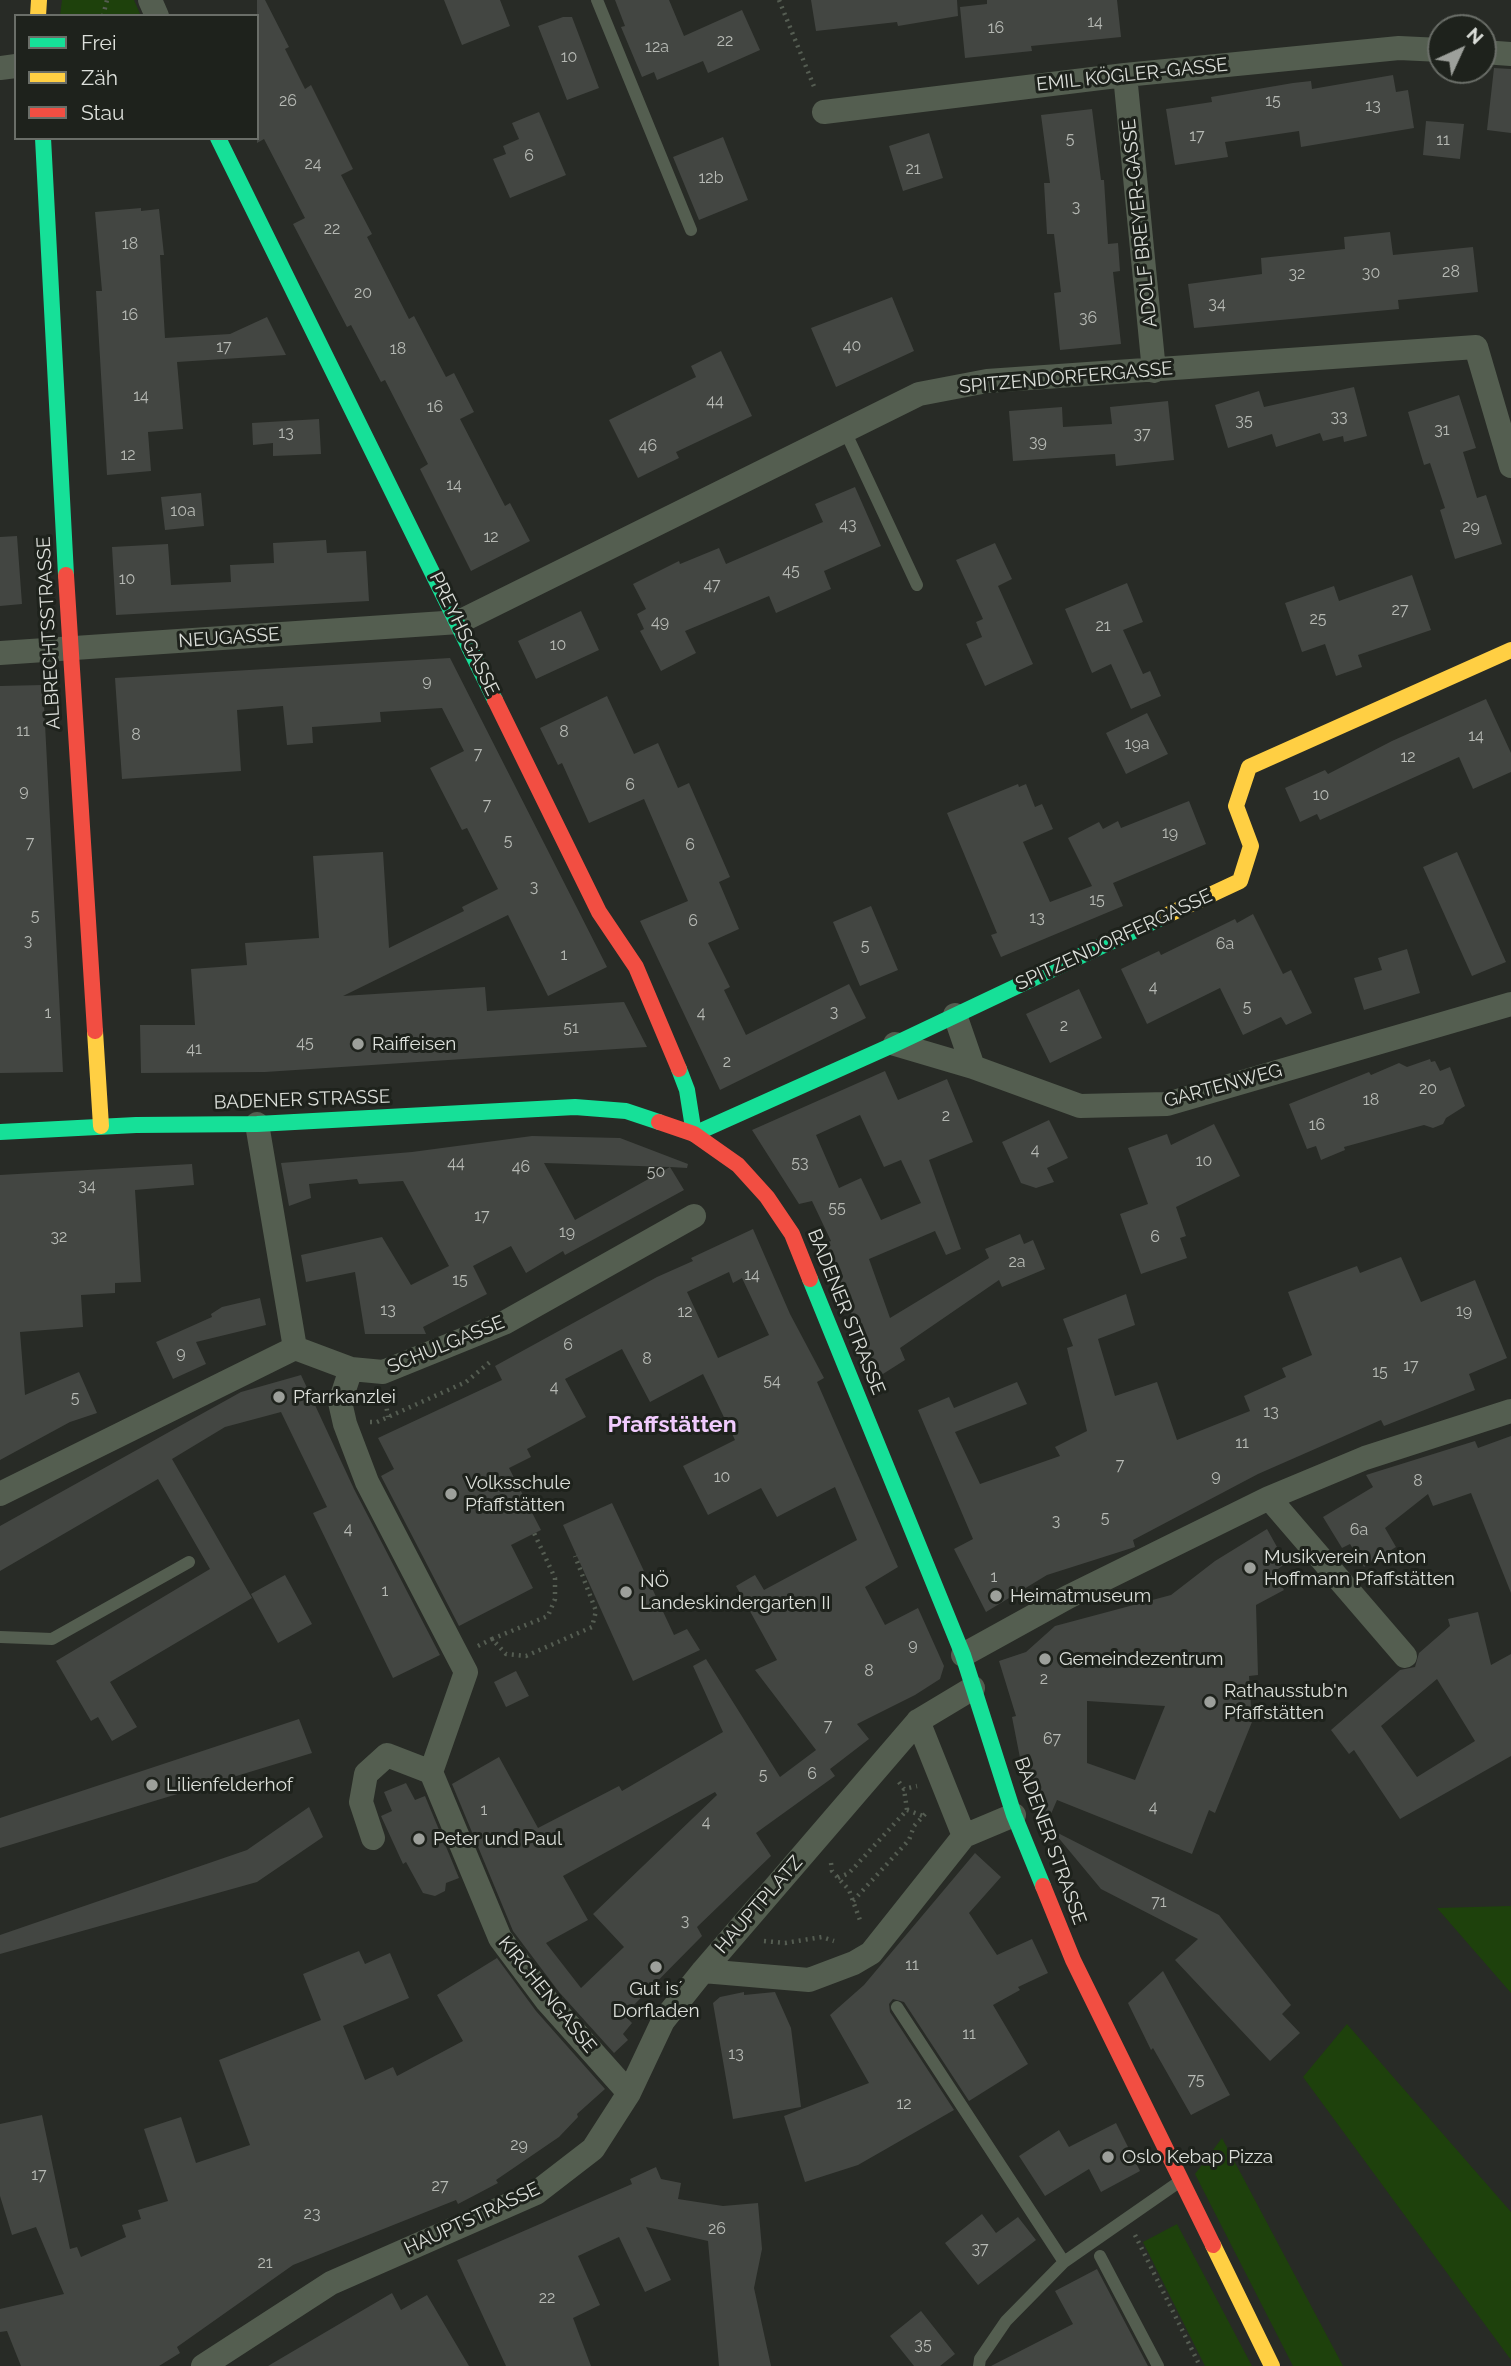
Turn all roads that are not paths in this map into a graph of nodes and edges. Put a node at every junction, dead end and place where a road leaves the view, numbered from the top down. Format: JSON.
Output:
{"nodes":[{"id":1,"x":597,"y":0,"type":"edge"},
{"id":2,"x":1427,"y":49,"type":"edge"},
{"id":3,"x":1125,"y":75,"type":"junction"},
{"id":4,"x":824,"y":112,"type":"road end"},
{"id":5,"x":43,"y":140,"type":"edge"},
{"id":6,"x":219,"y":140,"type":"edge"},
{"id":7,"x":691,"y":230,"type":"dead end"},
{"id":8,"x":1154,"y":370,"type":"junction"},
{"id":9,"x":845,"y":431,"type":"junction"},
{"id":10,"x":1511,"y":466,"type":"edge"},
{"id":11,"x":917,"y":585,"type":"dead end"},
{"id":12,"x":459,"y":622,"type":"junction"},
{"id":13,"x":70,"y":648,"type":"junction"},
{"id":14,"x":1511,"y":650,"type":"edge"},
{"id":15,"x":0,"y":653,"type":"edge"},
{"id":16,"x":1511,"y":1004,"type":"edge"},
{"id":17,"x":955,"y":1016,"type":"junction"},
{"id":18,"x":895,"y":1044,"type":"junction"},
{"id":19,"x":973,"y":1067,"type":"junction"},
{"id":20,"x":257,"y":1124,"type":"junction"},
{"id":21,"x":101,"y":1126,"type":"junction"},
{"id":22,"x":0,"y":1132,"type":"edge"},
{"id":23,"x":694,"y":1134,"type":"junction"},
{"id":24,"x":694,"y":1216,"type":"dead end"},
{"id":25,"x":295,"y":1348,"type":"junction"},
{"id":26,"x":351,"y":1369,"type":"junction"},
{"id":27,"x":1511,"y":1411,"type":"edge"},
{"id":28,"x":0,"y":1494,"type":"edge"},
{"id":29,"x":1269,"y":1499,"type":"junction"},
{"id":30,"x":189,"y":1562,"type":"dead end"},
{"id":31,"x":0,"y":1637,"type":"edge"},
{"id":32,"x":963,"y":1655,"type":"junction"},
{"id":33,"x":1405,"y":1656,"type":"dead end"},
{"id":34,"x":973,"y":1688,"type":"junction"},
{"id":35,"x":918,"y":1721,"type":"junction"},
{"id":36,"x":431,"y":1772,"type":"junction"},
{"id":37,"x":1014,"y":1815,"type":"junction"},
{"id":38,"x":964,"y":1836,"type":"junction"},
{"id":39,"x":373,"y":1838,"type":"dead end"},
{"id":40,"x":703,"y":1971,"type":"junction"},
{"id":41,"x":897,"y":2007,"type":"dead end"},
{"id":42,"x":629,"y":2093,"type":"junction"},
{"id":43,"x":1180,"y":2182,"type":"junction"},
{"id":44,"x":1100,"y":2256,"type":"dead end"},
{"id":45,"x":1064,"y":2262,"type":"junction"},
{"id":46,"x":203,"y":2366,"type":"edge"},
{"id":47,"x":979,"y":2366,"type":"edge"},
{"id":48,"x":1158,"y":2366,"type":"edge"},
{"id":49,"x":1272,"y":2366,"type":"edge"}],
"edges":[{"from":1,"to":7,"type":"lane"},
{"from":2,"to":3,"type":"street","name":"EMIL KÖGLER-GASSE"},
{"from":3,"to":4,"type":"street","name":"EMIL KÖGLER-GASSE"},
{"from":3,"to":8,"type":"street","name":"ADOLF BREYER-GASSE"},
{"from":5,"to":13,"type":"street","name":"ALBRECHTSSTRASSE"},
{"from":6,"to":12,"type":"street","name":"PREYHSGASSE"},
{"from":8,"to":9,"type":"street","name":"SPITZENDORFERGASSE"},
{"from":8,"to":10,"type":"street","name":"SPITZENDORFERGASSE"},
{"from":9,"to":11,"type":"lane"},
{"from":9,"to":12,"type":"street","name":"SPITZENDORFERGASSE"},
{"from":12,"to":13,"type":"street","name":"NEUGASSE"},
{"from":12,"to":23,"type":"street","name":"PREYHSGASSE"},
{"from":13,"to":15,"type":"street","name":"NEUGASSE"},
{"from":13,"to":21,"type":"street","name":"ALBRECHTSSTRASSE"},
{"from":14,"to":17,"type":"street","name":"SPITZENDORFERGASSE"},
{"from":16,"to":19,"type":"street","name":"GARTENWEG"},
{"from":17,"to":18,"type":"street","name":"SPITZENDORFERGASSE"},
{"from":17,"to":19,"type":"street"},
{"from":18,"to":19,"type":"street","name":"GARTENWEG"},
{"from":18,"to":23,"type":"street","name":"SPITZENDORFERGASSE"},
{"from":20,"to":21,"type":"street","name":"BADENER STRASSE"},
{"from":20,"to":23,"type":"street","name":"BADENER STRASSE"},
{"from":20,"to":25,"type":"street"},
{"from":21,"to":22,"type":"street","name":"BADENER STRASSE"},
{"from":23,"to":32,"type":"street","name":"BADENER STRASSE"},
{"from":24,"to":26,"type":"street","name":"SCHULGASSE"},
{"from":25,"to":26,"type":"street","name":"SCHULGASSE"},
{"from":25,"to":28,"type":"street"},
{"from":26,"to":36,"type":"street"},
{"from":27,"to":29,"type":"street"},
{"from":29,"to":32,"type":"street"},
{"from":29,"to":33,"type":"street"},
{"from":30,"to":31,"type":"lane"},
{"from":32,"to":34,"type":"street","name":"BADENER STRASSE"},
{"from":34,"to":35,"type":"street","name":"HAUPTPLATZ"},
{"from":34,"to":37,"type":"street","name":"BADENER STRASSE"},
{"from":35,"to":38,"type":"street"},
{"from":35,"to":40,"type":"street","name":"HAUPTPLATZ"},
{"from":36,"to":39,"type":"street"},
{"from":36,"to":42,"type":"street","name":"KIRCHENGASSE"},
{"from":37,"to":38,"type":"street","name":"HAUPTPLATZ"},
{"from":37,"to":43,"type":"street","name":"BADENER STRASSE"},
{"from":38,"to":40,"type":"street","name":"HAUPTPLATZ"},
{"from":40,"to":42,"type":"street","name":"HAUPTSTRASSE"},
{"from":41,"to":45,"type":"lane"},
{"from":42,"to":46,"type":"street","name":"HAUPTSTRASSE"},
{"from":43,"to":45,"type":"lane"},
{"from":43,"to":49,"type":"street","name":"BADENER STRASSE"},
{"from":44,"to":48,"type":"lane"},
{"from":45,"to":47,"type":"lane"}]}
